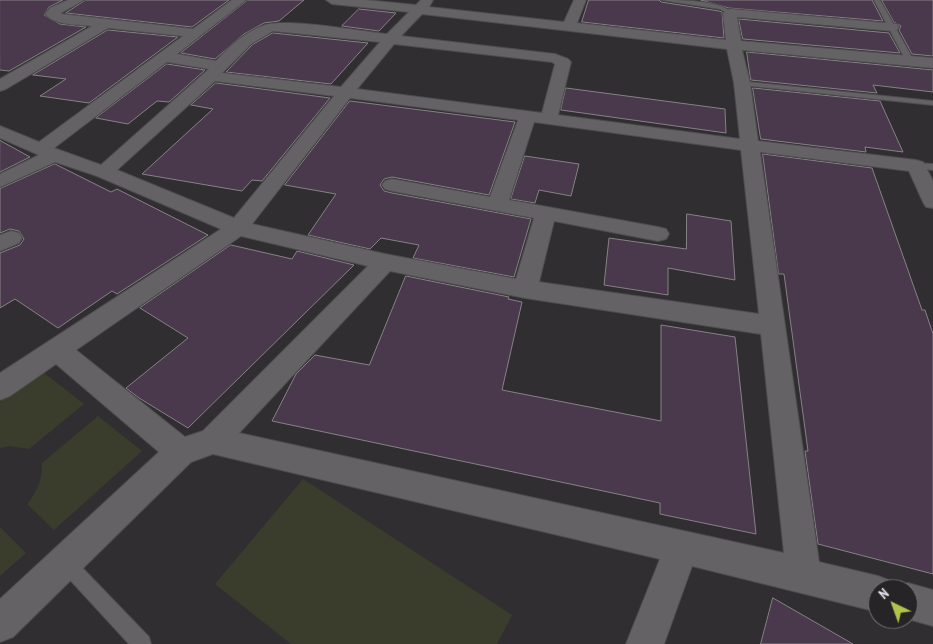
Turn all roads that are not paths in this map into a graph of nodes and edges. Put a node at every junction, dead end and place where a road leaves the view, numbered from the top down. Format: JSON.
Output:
{"nodes":[{"id":1,"x":78,"y":0,"type":"edge"},
{"id":2,"x":240,"y":0,"type":"edge"},
{"id":3,"x":332,"y":0,"type":"edge"},
{"id":4,"x":580,"y":0,"type":"edge"},
{"id":5,"x":664,"y":0,"type":"edge"},
{"id":6,"x":877,"y":0,"type":"edge"},
{"id":7,"x":424,"y":5,"type":"edge"},
{"id":8,"x":766,"y":7,"type":"edge"},
{"id":9,"x":730,"y":14,"type":"junction"},
{"id":10,"x":106,"y":23,"type":"junction"},
{"id":11,"x":570,"y":25,"type":"junction"},
{"id":12,"x":892,"y":27,"type":"junction"},
{"id":13,"x":194,"y":33,"type":"junction"},
{"id":14,"x":390,"y":40,"type":"junction"},
{"id":15,"x":734,"y":45,"type":"junction"},
{"id":16,"x":165,"y":57,"type":"junction"},
{"id":17,"x":910,"y":61,"type":"junction"},
{"id":18,"x":933,"y":63,"type":"edge"},
{"id":19,"x":215,"y":71,"type":"junction"},
{"id":20,"x":742,"y":83,"type":"junction"},
{"id":21,"x":0,"y":86,"type":"edge"},
{"id":22,"x":346,"y":92,"type":"junction"},
{"id":23,"x":933,"y":103,"type":"edge"},
{"id":24,"x":528,"y":116,"type":"junction"},
{"id":25,"x":549,"y":119,"type":"junction"},
{"id":26,"x":0,"y":132,"type":"edge"},
{"id":27,"x":749,"y":146,"type":"junction"},
{"id":28,"x":47,"y":152,"type":"junction"},
{"id":29,"x":924,"y":166,"type":"edge"},
{"id":30,"x":104,"y":172,"type":"junction"},
{"id":31,"x":0,"y":181,"type":"edge"},
{"id":32,"x":392,"y":185,"type":"dead end"},
{"id":33,"x":933,"y":202,"type":"edge"},
{"id":34,"x":497,"y":205,"type":"junction"},
{"id":35,"x":545,"y":214,"type":"junction"},
{"id":36,"x":238,"y":228,"type":"junction"},
{"id":37,"x":658,"y":234,"type":"dead end"},
{"id":38,"x":385,"y":262,"type":"junction"},
{"id":39,"x":525,"y":289,"type":"junction"},
{"id":40,"x":772,"y":326,"type":"junction"},
{"id":41,"x":56,"y":349,"type":"junction"},
{"id":42,"x":0,"y":388,"type":"edge"},
{"id":43,"x":213,"y":441,"type":"junction"},
{"id":44,"x":181,"y":452,"type":"junction"},
{"id":45,"x":682,"y":548,"type":"junction"},
{"id":46,"x":66,"y":563,"type":"junction"},
{"id":47,"x":804,"y":575,"type":"junction"},
{"id":48,"x":868,"y":591,"type":"edge"},
{"id":49,"x":918,"y":604,"type":"edge"},
{"id":50,"x":933,"y":608,"type":"edge"},
{"id":51,"x":0,"y":624,"type":"edge"},
{"id":52,"x":142,"y":644,"type":"edge"},
{"id":53,"x":645,"y":644,"type":"edge"}],
"edges":[{"from":1,"to":10,"type":"street"},
{"from":2,"to":13,"type":"street"},
{"from":3,"to":7,"type":"street"},
{"from":4,"to":11,"type":"street"},
{"from":5,"to":9,"type":"lane"},
{"from":6,"to":12,"type":"lane"},
{"from":7,"to":11,"type":"street"},
{"from":7,"to":14,"type":"street"},
{"from":8,"to":9,"type":"street"},
{"from":8,"to":12,"type":"street"},
{"from":9,"to":15,"type":"street"},
{"from":10,"to":13,"type":"street"},
{"from":10,"to":21,"type":"street"},
{"from":11,"to":15,"type":"street"},
{"from":12,"to":17,"type":"lane"},
{"from":13,"to":16,"type":"street"},
{"from":14,"to":19,"type":"street"},
{"from":14,"to":22,"type":"street"},
{"from":14,"to":25,"type":"street"},
{"from":15,"to":17,"type":"street"},
{"from":15,"to":20,"type":"street"},
{"from":16,"to":19,"type":"street"},
{"from":16,"to":28,"type":"street"},
{"from":17,"to":18,"type":"street"},
{"from":19,"to":22,"type":"street"},
{"from":19,"to":30,"type":"street"},
{"from":20,"to":23,"type":"lane"},
{"from":20,"to":27,"type":"street"},
{"from":22,"to":24,"type":"street"},
{"from":22,"to":36,"type":"street"},
{"from":24,"to":25,"type":"street"},
{"from":24,"to":34,"type":"street"},
{"from":25,"to":27,"type":"street"},
{"from":26,"to":28,"type":"street"},
{"from":27,"to":29,"type":"street"},
{"from":27,"to":40,"type":"street"},
{"from":28,"to":30,"type":"street"},
{"from":28,"to":31,"type":"street"},
{"from":29,"to":33,"type":"street"},
{"from":30,"to":36,"type":"street"},
{"from":32,"to":34,"type":"street"},
{"from":34,"to":35,"type":"street"},
{"from":35,"to":37,"type":"street"},
{"from":35,"to":39,"type":"street"},
{"from":36,"to":38,"type":"street"},
{"from":36,"to":41,"type":"street"},
{"from":38,"to":39,"type":"street"},
{"from":38,"to":43,"type":"street"},
{"from":39,"to":40,"type":"street"},
{"from":40,"to":47,"type":"street"},
{"from":41,"to":42,"type":"street"},
{"from":41,"to":44,"type":"street"},
{"from":43,"to":44,"type":"street"},
{"from":43,"to":45,"type":"street"},
{"from":44,"to":46,"type":"street"},
{"from":45,"to":47,"type":"street"},
{"from":45,"to":53,"type":"street"},
{"from":46,"to":51,"type":"street"},
{"from":46,"to":52,"type":"lane"},
{"from":47,"to":48,"type":"street"},
{"from":49,"to":50,"type":"street"}]}
